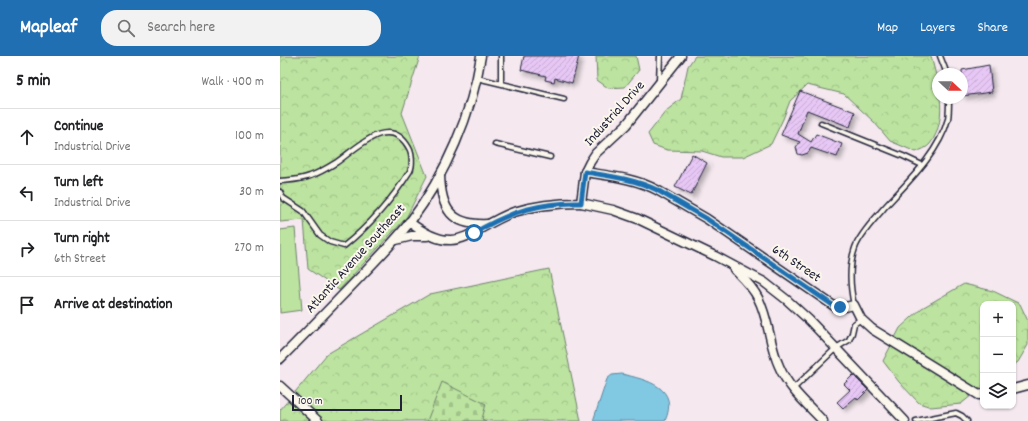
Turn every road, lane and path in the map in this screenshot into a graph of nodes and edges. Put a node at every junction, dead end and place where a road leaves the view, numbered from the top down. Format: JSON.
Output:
{"nodes":[{"id":1,"x":481,"y":56,"type":"edge"},
{"id":2,"x":501,"y":56,"type":"edge"},
{"id":3,"x":660,"y":56,"type":"edge"},
{"id":4,"x":681,"y":56,"type":"edge"},
{"id":5,"x":940,"y":56,"type":"edge"},
{"id":6,"x":945,"y":68,"type":"edge"},
{"id":7,"x":477,"y":78,"type":"junction"},
{"id":8,"x":501,"y":83,"type":"junction"},
{"id":9,"x":659,"y":85,"type":"junction"},
{"id":10,"x":564,"y":99,"type":"dead end"},
{"id":11,"x":949,"y":104,"type":"edge"},
{"id":12,"x":821,"y":123,"type":"dead end"},
{"id":13,"x":495,"y":144,"type":"dead end"},
{"id":14,"x":550,"y":157,"type":"dead end"},
{"id":15,"x":922,"y":165,"type":"junction"},
{"id":16,"x":585,"y":172,"type":"junction"},
{"id":17,"x":440,"y":175,"type":"junction"},
{"id":18,"x":280,"y":181,"type":"edge"},
{"id":19,"x":280,"y":192,"type":"edge"},
{"id":20,"x":581,"y":203,"type":"junction"},
{"id":21,"x":409,"y":222,"type":"junction"},
{"id":22,"x":488,"y":224,"type":"junction"},
{"id":23,"x":430,"y":236,"type":"junction"},
{"id":24,"x":393,"y":241,"type":"junction"},
{"id":25,"x":728,"y":263,"type":"junction"},
{"id":26,"x":854,"y":305,"type":"junction"},
{"id":27,"x":861,"y":318,"type":"junction"},
{"id":28,"x":836,"y":348,"type":"junction"},
{"id":29,"x":280,"y":359,"type":"edge"},
{"id":30,"x":1028,"y":385,"type":"edge"},
{"id":31,"x":280,"y":386,"type":"edge"},
{"id":32,"x":1016,"y":387,"type":"edge"},
{"id":33,"x":793,"y":390,"type":"junction"},
{"id":34,"x":980,"y":394,"type":"edge"},
{"id":35,"x":940,"y":416,"type":"junction"},
{"id":36,"x":318,"y":421,"type":"edge"},
{"id":37,"x":823,"y":421,"type":"edge"},
{"id":38,"x":905,"y":421,"type":"edge"},
{"id":39,"x":916,"y":421,"type":"edge"},
{"id":40,"x":945,"y":421,"type":"edge"},
{"id":41,"x":967,"y":421,"type":"edge"}],
"edges":[{"from":1,"to":7,"type":"street","name":"Atlantic Avenue Southeast"},
{"from":2,"to":8,"type":"lane"},
{"from":3,"to":9,"type":"lane"},
{"from":4,"to":9,"type":"street","name":"Industrial Drive"},
{"from":5,"to":6,"type":"lane"},
{"from":7,"to":8,"type":"lane"},
{"from":7,"to":17,"type":"street","name":"Atlantic Avenue Southeast"},
{"from":8,"to":10,"type":"lane"},
{"from":9,"to":16,"type":"street","name":"Industrial Drive"},
{"from":11,"to":15,"type":"lane"},
{"from":12,"to":15,"type":"lane"},
{"from":13,"to":14,"type":"lane"},
{"from":15,"to":26,"type":"lane"},
{"from":16,"to":20,"type":"street","name":"Industrial Drive"},
{"from":16,"to":26,"type":"street","name":"6th Street"},
{"from":17,"to":21,"type":"street","name":"Atlantic Avenue Southeast"},
{"from":17,"to":22,"type":"street"},
{"from":18,"to":19,"type":"lane"},
{"from":20,"to":22,"type":"street"},
{"from":20,"to":25,"type":"street"},
{"from":21,"to":23,"type":"street"},
{"from":21,"to":24,"type":"street","name":"Atlantic Avenue Southeast"},
{"from":22,"to":23,"type":"street"},
{"from":23,"to":24,"type":"street"},
{"from":24,"to":29,"type":"street","name":"Atlantic Avenue Southeast"},
{"from":25,"to":28,"type":"street"},
{"from":25,"to":33,"type":"street"},
{"from":26,"to":27,"type":"street"},
{"from":27,"to":28,"type":"lane"},
{"from":27,"to":34,"type":"street"},
{"from":28,"to":33,"type":"lane"},
{"from":28,"to":38,"type":"street"},
{"from":30,"to":32,"type":"street"},
{"from":31,"to":36,"type":"street"},
{"from":33,"to":37,"type":"street"},
{"from":35,"to":39,"type":"lane"},
{"from":35,"to":40,"type":"lane"},
{"from":35,"to":41,"type":"lane"}]}
